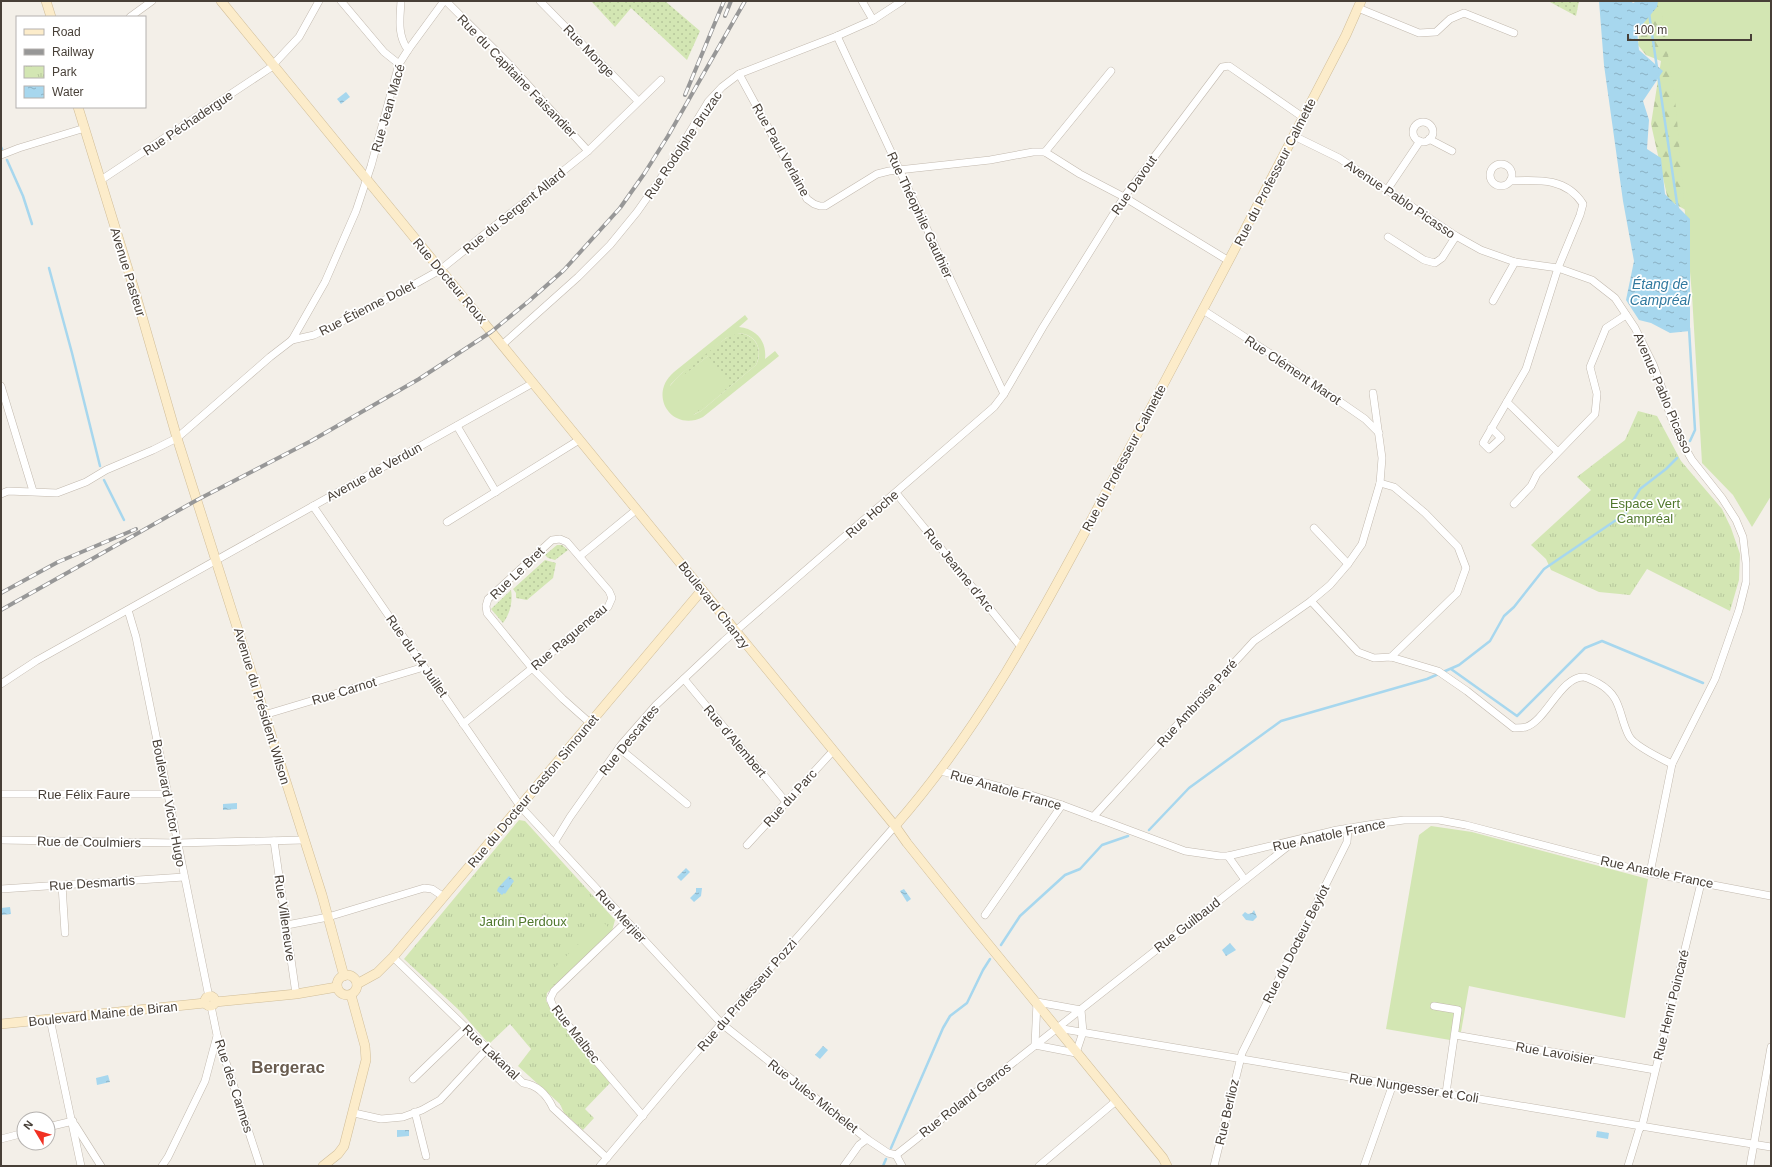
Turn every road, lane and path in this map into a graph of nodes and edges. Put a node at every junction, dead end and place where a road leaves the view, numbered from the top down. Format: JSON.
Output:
{"nodes":[{"id":1,"x":152,"y":1,"type":"edge"},
{"id":2,"x":221,"y":1,"type":"edge"},
{"id":3,"x":319,"y":1,"type":"edge"},
{"id":4,"x":341,"y":1,"type":"edge"},
{"id":5,"x":401,"y":1,"type":"edge"},
{"id":6,"x":445,"y":1,"type":"edge"},
{"id":7,"x":540,"y":1,"type":"edge"},
{"id":8,"x":862,"y":1,"type":"edge"},
{"id":9,"x":902,"y":1,"type":"edge"},
{"id":10,"x":48,"y":2,"type":"edge"},
{"id":11,"x":1360,"y":5,"type":"edge"},
{"id":12,"x":51,"y":16,"type":"edge"},
{"id":13,"x":131,"y":16,"type":"edge"},
{"id":14,"x":873,"y":20,"type":"junction"},
{"id":15,"x":1514,"y":33,"type":"dead end"},
{"id":16,"x":837,"y":36,"type":"junction"},
{"id":17,"x":408,"y":50,"type":"junction"},
{"id":18,"x":273,"y":64,"type":"junction"},
{"id":19,"x":400,"y":64,"type":"junction"},
{"id":20,"x":1111,"y":71,"type":"dead end"},
{"id":21,"x":739,"y":74,"type":"junction"},
{"id":22,"x":661,"y":80,"type":"dead end"},
{"id":23,"x":638,"y":101,"type":"junction"},
{"id":24,"x":78,"y":108,"type":"edge"},
{"id":25,"x":1304,"y":118,"type":"junction"},
{"id":26,"x":85,"y":128,"type":"junction"},
{"id":27,"x":1294,"y":136,"type":"junction"},
{"id":28,"x":1429,"y":139,"type":"junction"},
{"id":29,"x":1420,"y":141,"type":"junction"},
{"id":30,"x":588,"y":151,"type":"junction"},
{"id":31,"x":1452,"y":151,"type":"dead end"},
{"id":32,"x":1045,"y":152,"type":"junction"},
{"id":33,"x":1,"y":156,"type":"edge"},
{"id":34,"x":899,"y":171,"type":"junction"},
{"id":35,"x":101,"y":180,"type":"junction"},
{"id":36,"x":367,"y":180,"type":"junction"},
{"id":37,"x":1510,"y":181,"type":"dead end"},
{"id":38,"x":1387,"y":190,"type":"junction"},
{"id":39,"x":1124,"y":197,"type":"junction"},
{"id":40,"x":1456,"y":236,"type":"junction"},
{"id":41,"x":1388,"y":237,"type":"dead end"},
{"id":42,"x":1229,"y":261,"type":"junction"},
{"id":43,"x":1516,"y":262,"type":"junction"},
{"id":44,"x":1558,"y":268,"type":"junction"},
{"id":45,"x":440,"y":270,"type":"junction"},
{"id":46,"x":1494,"y":301,"type":"dead end"},
{"id":47,"x":1203,"y":310,"type":"junction"},
{"id":48,"x":1626,"y":315,"type":"junction"},
{"id":49,"x":292,"y":340,"type":"junction"},
{"id":50,"x":502,"y":345,"type":"junction"},
{"id":51,"x":533,"y":383,"type":"junction"},
{"id":52,"x":1,"y":386,"type":"edge"},
{"id":53,"x":1374,"y":393,"type":"dead end"},
{"id":54,"x":1004,"y":394,"type":"junction"},
{"id":55,"x":1507,"y":402,"type":"junction"},
{"id":56,"x":457,"y":426,"type":"junction"},
{"id":57,"x":1491,"y":428,"type":"dead end"},
{"id":58,"x":1380,"y":433,"type":"junction"},
{"id":59,"x":177,"y":438,"type":"junction"},
{"id":60,"x":579,"y":440,"type":"junction"},
{"id":61,"x":1557,"y":452,"type":"junction"},
{"id":62,"x":1380,"y":483,"type":"junction"},
{"id":63,"x":33,"y":491,"type":"junction"},
{"id":64,"x":496,"y":492,"type":"junction"},
{"id":65,"x":896,"y":493,"type":"junction"},
{"id":66,"x":1,"y":494,"type":"edge"},
{"id":67,"x":1514,"y":504,"type":"dead end"},
{"id":68,"x":313,"y":506,"type":"junction"},
{"id":69,"x":636,"y":510,"type":"junction"},
{"id":70,"x":447,"y":522,"type":"dead end"},
{"id":71,"x":1314,"y":528,"type":"dead end"},
{"id":72,"x":580,"y":556,"type":"junction"},
{"id":73,"x":215,"y":561,"type":"junction"},
{"id":74,"x":1348,"y":564,"type":"junction"},
{"id":75,"x":702,"y":590,"type":"junction"},
{"id":76,"x":1311,"y":601,"type":"junction"},
{"id":77,"x":128,"y":610,"type":"junction"},
{"id":78,"x":736,"y":632,"type":"junction"},
{"id":79,"x":1021,"y":647,"type":"junction"},
{"id":80,"x":1391,"y":657,"type":"junction"},
{"id":81,"x":424,"y":666,"type":"junction"},
{"id":82,"x":532,"y":668,"type":"junction"},
{"id":83,"x":684,"y":679,"type":"junction"},
{"id":84,"x":1,"y":684,"type":"edge"},
{"id":85,"x":264,"y":715,"type":"junction"},
{"id":86,"x":590,"y":723,"type":"junction"},
{"id":87,"x":463,"y":724,"type":"junction"},
{"id":88,"x":619,"y":748,"type":"junction"},
{"id":89,"x":833,"y":751,"type":"junction"},
{"id":90,"x":1672,"y":764,"type":"junction"},
{"id":91,"x":941,"y":771,"type":"junction"},
{"id":92,"x":1,"y":794,"type":"edge"},
{"id":93,"x":167,"y":794,"type":"junction"},
{"id":94,"x":786,"y":802,"type":"junction"},
{"id":95,"x":687,"y":804,"type":"dead end"},
{"id":96,"x":1062,"y":805,"type":"junction"},
{"id":97,"x":520,"y":806,"type":"junction"},
{"id":98,"x":1093,"y":817,"type":"junction"},
{"id":99,"x":895,"y":826,"type":"junction"},
{"id":100,"x":1348,"y":829,"type":"junction"},
{"id":101,"x":1,"y":840,"type":"edge"},
{"id":102,"x":303,"y":840,"type":"junction"},
{"id":103,"x":274,"y":841,"type":"junction"},
{"id":104,"x":1294,"y":841,"type":"junction"},
{"id":105,"x":177,"y":843,"type":"junction"},
{"id":106,"x":554,"y":844,"type":"junction"},
{"id":107,"x":747,"y":845,"type":"dead end"},
{"id":108,"x":1228,"y":856,"type":"junction"},
{"id":109,"x":1650,"y":873,"type":"junction"},
{"id":110,"x":184,"y":877,"type":"junction"},
{"id":111,"x":1245,"y":880,"type":"junction"},
{"id":112,"x":1701,"y":883,"type":"junction"},
{"id":113,"x":62,"y":885,"type":"junction"},
{"id":114,"x":1,"y":889,"type":"edge"},
{"id":115,"x":1771,"y":896,"type":"edge"},
{"id":116,"x":444,"y":897,"type":"junction"},
{"id":117,"x":985,"y":915,"type":"dead end"},
{"id":118,"x":328,"y":917,"type":"junction"},
{"id":119,"x":626,"y":922,"type":"junction"},
{"id":120,"x":287,"y":925,"type":"junction"},
{"id":121,"x":65,"y":933,"type":"dead end"},
{"id":122,"x":393,"y":957,"type":"junction"},
{"id":123,"x":344,"y":976,"type":"junction"},
{"id":124,"x":357,"y":984,"type":"junction"},
{"id":125,"x":337,"y":987,"type":"junction"},
{"id":126,"x":296,"y":994,"type":"junction"},
{"id":127,"x":351,"y":995,"type":"junction"},
{"id":128,"x":210,"y":1002,"type":"junction"},
{"id":129,"x":1037,"y":1002,"type":"junction"},
{"id":130,"x":1434,"y":1006,"type":"dead end"},
{"id":131,"x":1081,"y":1010,"type":"junction"},
{"id":132,"x":50,"y":1020,"type":"junction"},
{"id":133,"x":1,"y":1024,"type":"edge"},
{"id":134,"x":722,"y":1024,"type":"junction"},
{"id":135,"x":466,"y":1028,"type":"junction"},
{"id":136,"x":1057,"y":1028,"type":"junction"},
{"id":137,"x":1083,"y":1032,"type":"junction"},
{"id":138,"x":217,"y":1035,"type":"junction"},
{"id":139,"x":1455,"y":1035,"type":"junction"},
{"id":140,"x":1035,"y":1046,"type":"junction"},
{"id":141,"x":1771,"y":1047,"type":"edge"},
{"id":142,"x":487,"y":1049,"type":"junction"},
{"id":143,"x":1076,"y":1053,"type":"junction"},
{"id":144,"x":1240,"y":1058,"type":"junction"},
{"id":145,"x":1655,"y":1070,"type":"junction"},
{"id":146,"x":413,"y":1079,"type":"dead end"},
{"id":147,"x":1393,"y":1084,"type":"junction"},
{"id":148,"x":1446,"y":1093,"type":"junction"},
{"id":149,"x":1116,"y":1101,"type":"junction"},
{"id":150,"x":415,"y":1112,"type":"junction"},
{"id":151,"x":354,"y":1113,"type":"junction"},
{"id":152,"x":643,"y":1116,"type":"junction"},
{"id":153,"x":73,"y":1121,"type":"junction"},
{"id":154,"x":56,"y":1125,"type":"edge"},
{"id":155,"x":1642,"y":1126,"type":"junction"},
{"id":156,"x":16,"y":1135,"type":"edge"},
{"id":157,"x":1,"y":1139,"type":"edge"},
{"id":158,"x":867,"y":1139,"type":"junction"},
{"id":159,"x":1754,"y":1144,"type":"junction"},
{"id":160,"x":1771,"y":1147,"type":"edge"},
{"id":161,"x":896,"y":1155,"type":"junction"},
{"id":162,"x":426,"y":1156,"type":"dead end"},
{"id":163,"x":607,"y":1158,"type":"junction"},
{"id":164,"x":1165,"y":1162,"type":"edge"},
{"id":165,"x":98,"y":1165,"type":"edge"},
{"id":166,"x":327,"y":1165,"type":"edge"},
{"id":167,"x":81,"y":1166,"type":"edge"},
{"id":168,"x":162,"y":1166,"type":"edge"},
{"id":169,"x":260,"y":1166,"type":"edge"},
{"id":170,"x":600,"y":1166,"type":"edge"},
{"id":171,"x":844,"y":1166,"type":"edge"},
{"id":172,"x":902,"y":1166,"type":"edge"},
{"id":173,"x":1039,"y":1166,"type":"edge"},
{"id":174,"x":1173,"y":1166,"type":"edge"},
{"id":175,"x":1214,"y":1166,"type":"edge"},
{"id":176,"x":1364,"y":1166,"type":"edge"},
{"id":177,"x":1628,"y":1166,"type":"edge"},
{"id":178,"x":1750,"y":1166,"type":"edge"}],
"edges":[{"from":1,"to":13,"type":"street"},
{"from":2,"to":18,"type":"main road","name":"Rue Docteur Roux"},
{"from":3,"to":18,"type":"street","name":"Rue Péchadergue"},
{"from":4,"to":19,"type":"street"},
{"from":5,"to":17,"type":"street"},
{"from":6,"to":17,"type":"street","name":"Rue Jean Macé"},
{"from":6,"to":30,"type":"street","name":"Rue du Capitaine Faisandier"},
{"from":7,"to":23,"type":"street","name":"Rue Monge"},
{"from":8,"to":14,"type":"street"},
{"from":9,"to":14,"type":"street","name":"Rue Rodolphe Bruzac"},
{"from":10,"to":12,"type":"main road"},
{"from":11,"to":15,"type":"street"},
{"from":11,"to":25,"type":"main road","name":"Rue du Professeur Calmette"},
{"from":14,"to":16,"type":"street","name":"Rue Rodolphe Bruzac"},
{"from":16,"to":21,"type":"street","name":"Rue Rodolphe Bruzac"},
{"from":16,"to":34,"type":"street","name":"Rue Théophile Gauthier"},
{"from":17,"to":19,"type":"street","name":"Rue Jean Macé"},
{"from":18,"to":35,"type":"street","name":"Rue Péchadergue"},
{"from":18,"to":36,"type":"main road","name":"Rue Docteur Roux"},
{"from":19,"to":36,"type":"street","name":"Rue Jean Macé"},
{"from":20,"to":32,"type":"street"},
{"from":21,"to":34,"type":"street","name":"Rue Paul Verlaine"},
{"from":21,"to":50,"type":"street","name":"Rue Rodolphe Bruzac"},
{"from":22,"to":23,"type":"street","name":"Rue du Sergent Allard"},
{"from":23,"to":30,"type":"street","name":"Rue du Sergent Allard"},
{"from":24,"to":26,"type":"main road","name":"Avenue Pasteur"},
{"from":25,"to":27,"type":"main road","name":"Rue du Professeur Calmette"},
{"from":25,"to":39,"type":"street","name":"Rue Davout"},
{"from":26,"to":33,"type":"street"},
{"from":26,"to":35,"type":"main road","name":"Avenue Pasteur"},
{"from":27,"to":38,"type":"street","name":"Avenue Pablo Picasso"},
{"from":27,"to":42,"type":"main road","name":"Rue du Professeur Calmette"},
{"from":28,"to":29,"type":"street"},
{"from":28,"to":29,"type":"street"},
{"from":28,"to":31,"type":"street"},
{"from":29,"to":38,"type":"street"},
{"from":30,"to":45,"type":"street","name":"Rue du Sergent Allard"},
{"from":32,"to":34,"type":"street","name":"Rue Paul Verlaine"},
{"from":32,"to":39,"type":"street"},
{"from":34,"to":54,"type":"street","name":"Rue Théophile Gauthier"},
{"from":35,"to":59,"type":"main road","name":"Avenue Pasteur"},
{"from":36,"to":45,"type":"main road","name":"Rue Docteur Roux"},
{"from":36,"to":49,"type":"street","name":"Rue Jean Macé"},
{"from":37,"to":44,"type":"street"},
{"from":38,"to":40,"type":"street","name":"Avenue Pablo Picasso"},
{"from":39,"to":42,"type":"street"},
{"from":39,"to":54,"type":"street","name":"Rue Davout"},
{"from":40,"to":41,"type":"street"},
{"from":40,"to":43,"type":"street","name":"Avenue Pablo Picasso"},
{"from":42,"to":47,"type":"main road","name":"Rue du Professeur Calmette"},
{"from":43,"to":44,"type":"street","name":"Avenue Pablo Picasso"},
{"from":43,"to":46,"type":"street"},
{"from":44,"to":48,"type":"street","name":"Avenue Pablo Picasso"},
{"from":44,"to":55,"type":"street"},
{"from":45,"to":49,"type":"street","name":"Rue Étienne Dolet"},
{"from":45,"to":50,"type":"main road","name":"Rue Docteur Roux"},
{"from":47,"to":58,"type":"street","name":"Rue Clément Marot"},
{"from":47,"to":79,"type":"main road","name":"Rue du Professeur Calmette"},
{"from":48,"to":61,"type":"street"},
{"from":48,"to":90,"type":"street","name":"Avenue Pablo Picasso"},
{"from":49,"to":59,"type":"street"},
{"from":50,"to":51,"type":"main road","name":"Rue Docteur Roux"},
{"from":51,"to":56,"type":"street","name":"Avenue de Verdun"},
{"from":51,"to":60,"type":"main road","name":"Boulevard Chanzy"},
{"from":52,"to":63,"type":"street"},
{"from":53,"to":58,"type":"street","name":"Rue Ambroise Paré"},
{"from":54,"to":65,"type":"street","name":"Rue Hoche"},
{"from":55,"to":57,"type":"street"},
{"from":55,"to":61,"type":"street"},
{"from":56,"to":64,"type":"street"},
{"from":56,"to":68,"type":"street","name":"Avenue de Verdun"},
{"from":58,"to":62,"type":"street","name":"Rue Ambroise Paré"},
{"from":59,"to":63,"type":"street"},
{"from":59,"to":73,"type":"main road","name":"Avenue du Président Wilson"},
{"from":60,"to":64,"type":"street"},
{"from":60,"to":69,"type":"main road","name":"Boulevard Chanzy"},
{"from":61,"to":67,"type":"street"},
{"from":62,"to":74,"type":"street","name":"Rue Ambroise Paré"},
{"from":62,"to":80,"type":"street"},
{"from":63,"to":66,"type":"street"},
{"from":64,"to":70,"type":"street"},
{"from":65,"to":78,"type":"street","name":"Rue Hoche"},
{"from":65,"to":79,"type":"street","name":"Rue Jeanne d'Arc"},
{"from":68,"to":73,"type":"street","name":"Avenue de Verdun"},
{"from":68,"to":81,"type":"street","name":"Rue du 14 Juillet"},
{"from":69,"to":72,"type":"street"},
{"from":69,"to":75,"type":"main road","name":"Boulevard Chanzy"},
{"from":71,"to":74,"type":"street"},
{"from":72,"to":82,"type":"street","name":"Rue Ragueneau"},
{"from":72,"to":82,"type":"street","name":"Rue Le Bret"},
{"from":73,"to":77,"type":"street","name":"Avenue de Verdun"},
{"from":73,"to":85,"type":"main road","name":"Avenue du Président Wilson"},
{"from":74,"to":76,"type":"street","name":"Rue Ambroise Paré"},
{"from":75,"to":78,"type":"main road","name":"Boulevard Chanzy"},
{"from":75,"to":86,"type":"main road","name":"Rue du Docteur Gaston Simounet"},
{"from":76,"to":80,"type":"street"},
{"from":76,"to":98,"type":"street","name":"Rue Ambroise Paré"},
{"from":77,"to":84,"type":"street","name":"Avenue de Verdun"},
{"from":77,"to":93,"type":"street","name":"Boulevard Victor Hugo"},
{"from":78,"to":83,"type":"street","name":"Rue Descartes"},
{"from":78,"to":89,"type":"main road","name":"Boulevard Chanzy"},
{"from":79,"to":91,"type":"main road","name":"Rue du Professeur Calmette"},
{"from":80,"to":90,"type":"street"},
{"from":81,"to":85,"type":"street","name":"Rue Carnot"},
{"from":81,"to":87,"type":"street","name":"Rue du 14 Juillet"},
{"from":82,"to":86,"type":"street","name":"Rue Le Bret"},
{"from":82,"to":87,"type":"street","name":"Rue Ragueneau"},
{"from":83,"to":88,"type":"street","name":"Rue Descartes"},
{"from":83,"to":94,"type":"street","name":"Rue d'Alembert"},
{"from":85,"to":102,"type":"main road","name":"Avenue du Président Wilson"},
{"from":86,"to":97,"type":"main road","name":"Rue du Docteur Gaston Simounet"},
{"from":87,"to":97,"type":"street","name":"Rue du 14 Juillet"},
{"from":88,"to":95,"type":"street"},
{"from":88,"to":106,"type":"street","name":"Rue Descartes"},
{"from":89,"to":94,"type":"street","name":"Rue du Parc"},
{"from":89,"to":99,"type":"main road","name":"Boulevard Chanzy"},
{"from":90,"to":109,"type":"street","name":"Avenue Pablo Picasso"},
{"from":91,"to":96,"type":"street","name":"Rue Anatole France"},
{"from":91,"to":99,"type":"main road","name":"Rue du Professeur Calmette"},
{"from":92,"to":93,"type":"street","name":"Rue Félix Faure"},
{"from":93,"to":105,"type":"street","name":"Boulevard Victor Hugo"},
{"from":94,"to":107,"type":"street","name":"Rue du Parc"},
{"from":96,"to":98,"type":"street","name":"Rue Anatole France"},
{"from":96,"to":117,"type":"street"},
{"from":97,"to":106,"type":"street","name":"Rue Merjier"},
{"from":97,"to":116,"type":"main road","name":"Rue du Docteur Gaston Simounet"},
{"from":98,"to":108,"type":"street","name":"Rue Anatole France"},
{"from":99,"to":129,"type":"main road","name":"Boulevard Chanzy"},
{"from":99,"to":134,"type":"street","name":"Rue du Professeur Pozzi"},
{"from":100,"to":104,"type":"street","name":"Rue Anatole France"},
{"from":100,"to":109,"type":"street","name":"Rue Anatole France"},
{"from":100,"to":144,"type":"street","name":"Rue du Docteur Beylot"},
{"from":101,"to":105,"type":"street","name":"Rue de Coulmiers"},
{"from":102,"to":103,"type":"street","name":"Rue de Coulmiers"},
{"from":102,"to":118,"type":"main road","name":"Avenue du Président Wilson"},
{"from":103,"to":105,"type":"street","name":"Rue de Coulmiers"},
{"from":103,"to":120,"type":"street","name":"Rue Villeneuve"},
{"from":104,"to":108,"type":"street","name":"Rue Anatole France"},
{"from":104,"to":111,"type":"street","name":"Rue Guilbaud"},
{"from":105,"to":110,"type":"street","name":"Boulevard Victor Hugo"},
{"from":106,"to":119,"type":"street","name":"Rue Merjier"},
{"from":108,"to":111,"type":"street"},
{"from":109,"to":112,"type":"street","name":"Rue Anatole France"},
{"from":110,"to":113,"type":"street","name":"Rue Desmartis"},
{"from":110,"to":128,"type":"street","name":"Boulevard Victor Hugo"},
{"from":111,"to":131,"type":"street","name":"Rue Guilbaud"},
{"from":112,"to":115,"type":"street","name":"Rue Anatole France"},
{"from":112,"to":145,"type":"street","name":"Rue Henri Poincaré"},
{"from":113,"to":114,"type":"street","name":"Rue Desmartis"},
{"from":113,"to":121,"type":"street"},
{"from":116,"to":118,"type":"street"},
{"from":116,"to":122,"type":"main road","name":"Rue du Docteur Gaston Simounet"},
{"from":118,"to":120,"type":"street"},
{"from":118,"to":123,"type":"main road","name":"Avenue du Président Wilson"},
{"from":119,"to":134,"type":"street","name":"Rue Merjier"},
{"from":119,"to":152,"type":"street","name":"Rue Malbec"},
{"from":120,"to":126,"type":"street","name":"Rue Villeneuve"},
{"from":122,"to":124,"type":"main road","name":"Rue du Docteur Gaston Simounet"},
{"from":122,"to":135,"type":"street","name":"Rue Lakanal"},
{"from":123,"to":124,"type":"main road"},
{"from":123,"to":125,"type":"main road"},
{"from":124,"to":127,"type":"main road"},
{"from":125,"to":126,"type":"main road","name":"Boulevard Maine de Biran"},
{"from":125,"to":127,"type":"main road"},
{"from":126,"to":128,"type":"main road","name":"Boulevard Maine de Biran"},
{"from":127,"to":151,"type":"main road"},
{"from":128,"to":132,"type":"main road","name":"Boulevard Maine de Biran"},
{"from":128,"to":138,"type":"street","name":"Rue des Carmes"},
{"from":129,"to":131,"type":"street"},
{"from":129,"to":136,"type":"main road","name":"Boulevard Chanzy"},
{"from":129,"to":140,"type":"street"},
{"from":130,"to":139,"type":"street"},
{"from":131,"to":136,"type":"street","name":"Rue Guilbaud"},
{"from":131,"to":137,"type":"street"},
{"from":132,"to":133,"type":"main road","name":"Boulevard Maine de Biran"},
{"from":132,"to":153,"type":"street"},
{"from":134,"to":152,"type":"street","name":"Rue du Professeur Pozzi"},
{"from":134,"to":158,"type":"street","name":"Rue Jules Michelet"},
{"from":135,"to":142,"type":"street","name":"Rue Lakanal"},
{"from":135,"to":146,"type":"street"},
{"from":136,"to":137,"type":"street","name":"Rue Nungesser et Coli"},
{"from":136,"to":140,"type":"street","name":"Rue Roland Garros"},
{"from":136,"to":143,"type":"main road","name":"Boulevard Chanzy"},
{"from":137,"to":143,"type":"street"},
{"from":137,"to":144,"type":"street","name":"Rue Nungesser et Coli"},
{"from":138,"to":168,"type":"street"},
{"from":138,"to":169,"type":"street","name":"Rue des Carmes"},
{"from":139,"to":145,"type":"street","name":"Rue Lavoisier"},
{"from":139,"to":148,"type":"street"},
{"from":140,"to":143,"type":"street"},
{"from":140,"to":161,"type":"street","name":"Rue Roland Garros"},
{"from":141,"to":159,"type":"street"},
{"from":142,"to":150,"type":"street"},
{"from":142,"to":163,"type":"street","name":"Rue Lakanal"},
{"from":143,"to":149,"type":"main road","name":"Boulevard Chanzy"},
{"from":144,"to":147,"type":"street","name":"Rue Nungesser et Coli"},
{"from":144,"to":175,"type":"street","name":"Rue Berlioz"},
{"from":145,"to":155,"type":"street","name":"Rue Henri Poincaré"},
{"from":147,"to":148,"type":"street","name":"Rue Nungesser et Coli"},
{"from":147,"to":176,"type":"street"},
{"from":148,"to":155,"type":"street","name":"Rue Nungesser et Coli"},
{"from":149,"to":164,"type":"main road","name":"Boulevard Chanzy"},
{"from":149,"to":173,"type":"street"},
{"from":150,"to":151,"type":"street"},
{"from":150,"to":162,"type":"street"},
{"from":151,"to":166,"type":"main road"},
{"from":152,"to":163,"type":"street","name":"Rue du Professeur Pozzi"},
{"from":153,"to":154,"type":"street"},
{"from":153,"to":165,"type":"street"},
{"from":153,"to":167,"type":"street"},
{"from":155,"to":159,"type":"street","name":"Rue Nungesser et Coli"},
{"from":155,"to":177,"type":"street","name":"Rue Henri Poincaré"},
{"from":156,"to":157,"type":"street"},
{"from":158,"to":161,"type":"street","name":"Rue Jules Michelet"},
{"from":158,"to":171,"type":"street"},
{"from":159,"to":160,"type":"street","name":"Rue Nungesser et Coli"},
{"from":159,"to":178,"type":"street"},
{"from":161,"to":172,"type":"street"},
{"from":163,"to":170,"type":"street","name":"Rue du Professeur Pozzi"},
{"from":164,"to":174,"type":"main road","name":"Boulevard Chanzy"}]}
